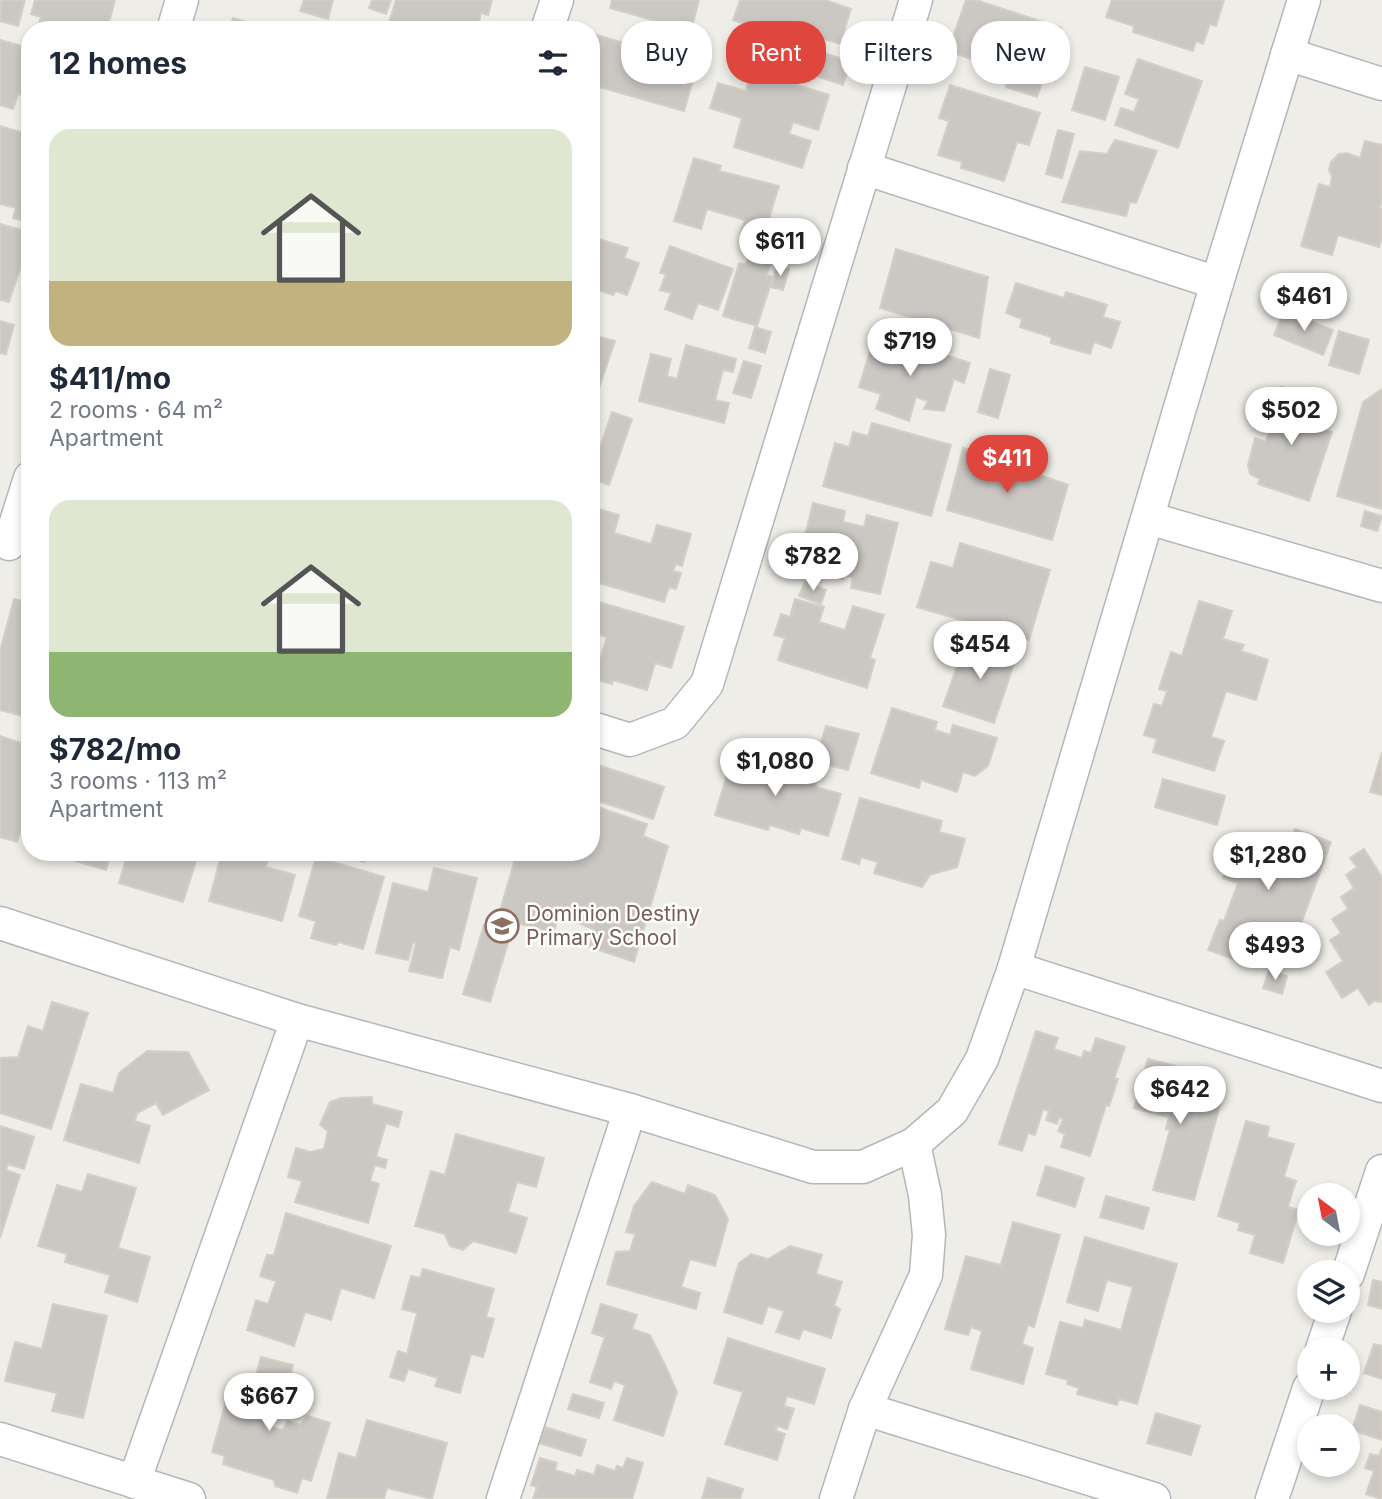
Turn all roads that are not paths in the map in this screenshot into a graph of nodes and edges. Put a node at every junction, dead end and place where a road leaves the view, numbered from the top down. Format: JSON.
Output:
{"nodes":[{"id":1,"x":182,"y":0,"type":"edge"},
{"id":2,"x":557,"y":0,"type":"edge"},
{"id":3,"x":916,"y":0,"type":"edge"},
{"id":4,"x":1304,"y":0,"type":"edge"},
{"id":5,"x":176,"y":21,"type":"edge"},
{"id":6,"x":550,"y":21,"type":"edge"},
{"id":7,"x":1287,"y":54,"type":"junction"},
{"id":8,"x":1382,"y":84,"type":"edge"},
{"id":9,"x":864,"y":168,"type":"junction"},
{"id":10,"x":1217,"y":284,"type":"junction"},
{"id":11,"x":21,"y":513,"type":"edge"},
{"id":12,"x":1148,"y":518,"type":"junction"},
{"id":13,"x":13,"y":545,"type":"edge"},
{"id":14,"x":1382,"y":586,"type":"edge"},
{"id":15,"x":600,"y":731,"type":"edge"},
{"id":16,"x":0,"y":923,"type":"edge"},
{"id":17,"x":1014,"y":968,"type":"junction"},
{"id":18,"x":297,"y":1020,"type":"junction"},
{"id":19,"x":1382,"y":1086,"type":"edge"},
{"id":20,"x":629,"y":1110,"type":"junction"},
{"id":21,"x":914,"y":1144,"type":"junction"},
{"id":22,"x":1382,"y":1171,"type":"edge"},
{"id":23,"x":1353,"y":1260,"type":"edge"},
{"id":24,"x":1306,"y":1400,"type":"edge"},
{"id":25,"x":865,"y":1409,"type":"junction"},
{"id":26,"x":0,"y":1439,"type":"edge"},
{"id":27,"x":134,"y":1482,"type":"junction"},
{"id":28,"x":189,"y":1499,"type":"edge"},
{"id":29,"x":503,"y":1499,"type":"edge"},
{"id":30,"x":836,"y":1499,"type":"edge"},
{"id":31,"x":1154,"y":1499,"type":"edge"},
{"id":32,"x":1272,"y":1499,"type":"edge"}],
"edges":[{"from":1,"to":5,"type":"street"},
{"from":2,"to":6,"type":"street"},
{"from":3,"to":9,"type":"street"},
{"from":4,"to":7,"type":"street"},
{"from":7,"to":8,"type":"street"},
{"from":7,"to":10,"type":"street"},
{"from":9,"to":10,"type":"street"},
{"from":9,"to":15,"type":"street"},
{"from":10,"to":12,"type":"street"},
{"from":11,"to":13,"type":"street"},
{"from":12,"to":14,"type":"street"},
{"from":12,"to":17,"type":"street"},
{"from":16,"to":18,"type":"street"},
{"from":17,"to":19,"type":"street"},
{"from":17,"to":21,"type":"street"},
{"from":18,"to":20,"type":"street"},
{"from":18,"to":27,"type":"street"},
{"from":20,"to":21,"type":"street"},
{"from":20,"to":29,"type":"street"},
{"from":21,"to":25,"type":"street"},
{"from":22,"to":23,"type":"street"},
{"from":24,"to":32,"type":"street"},
{"from":25,"to":30,"type":"street"},
{"from":25,"to":31,"type":"street"},
{"from":26,"to":27,"type":"street"},
{"from":27,"to":28,"type":"street"}]}
